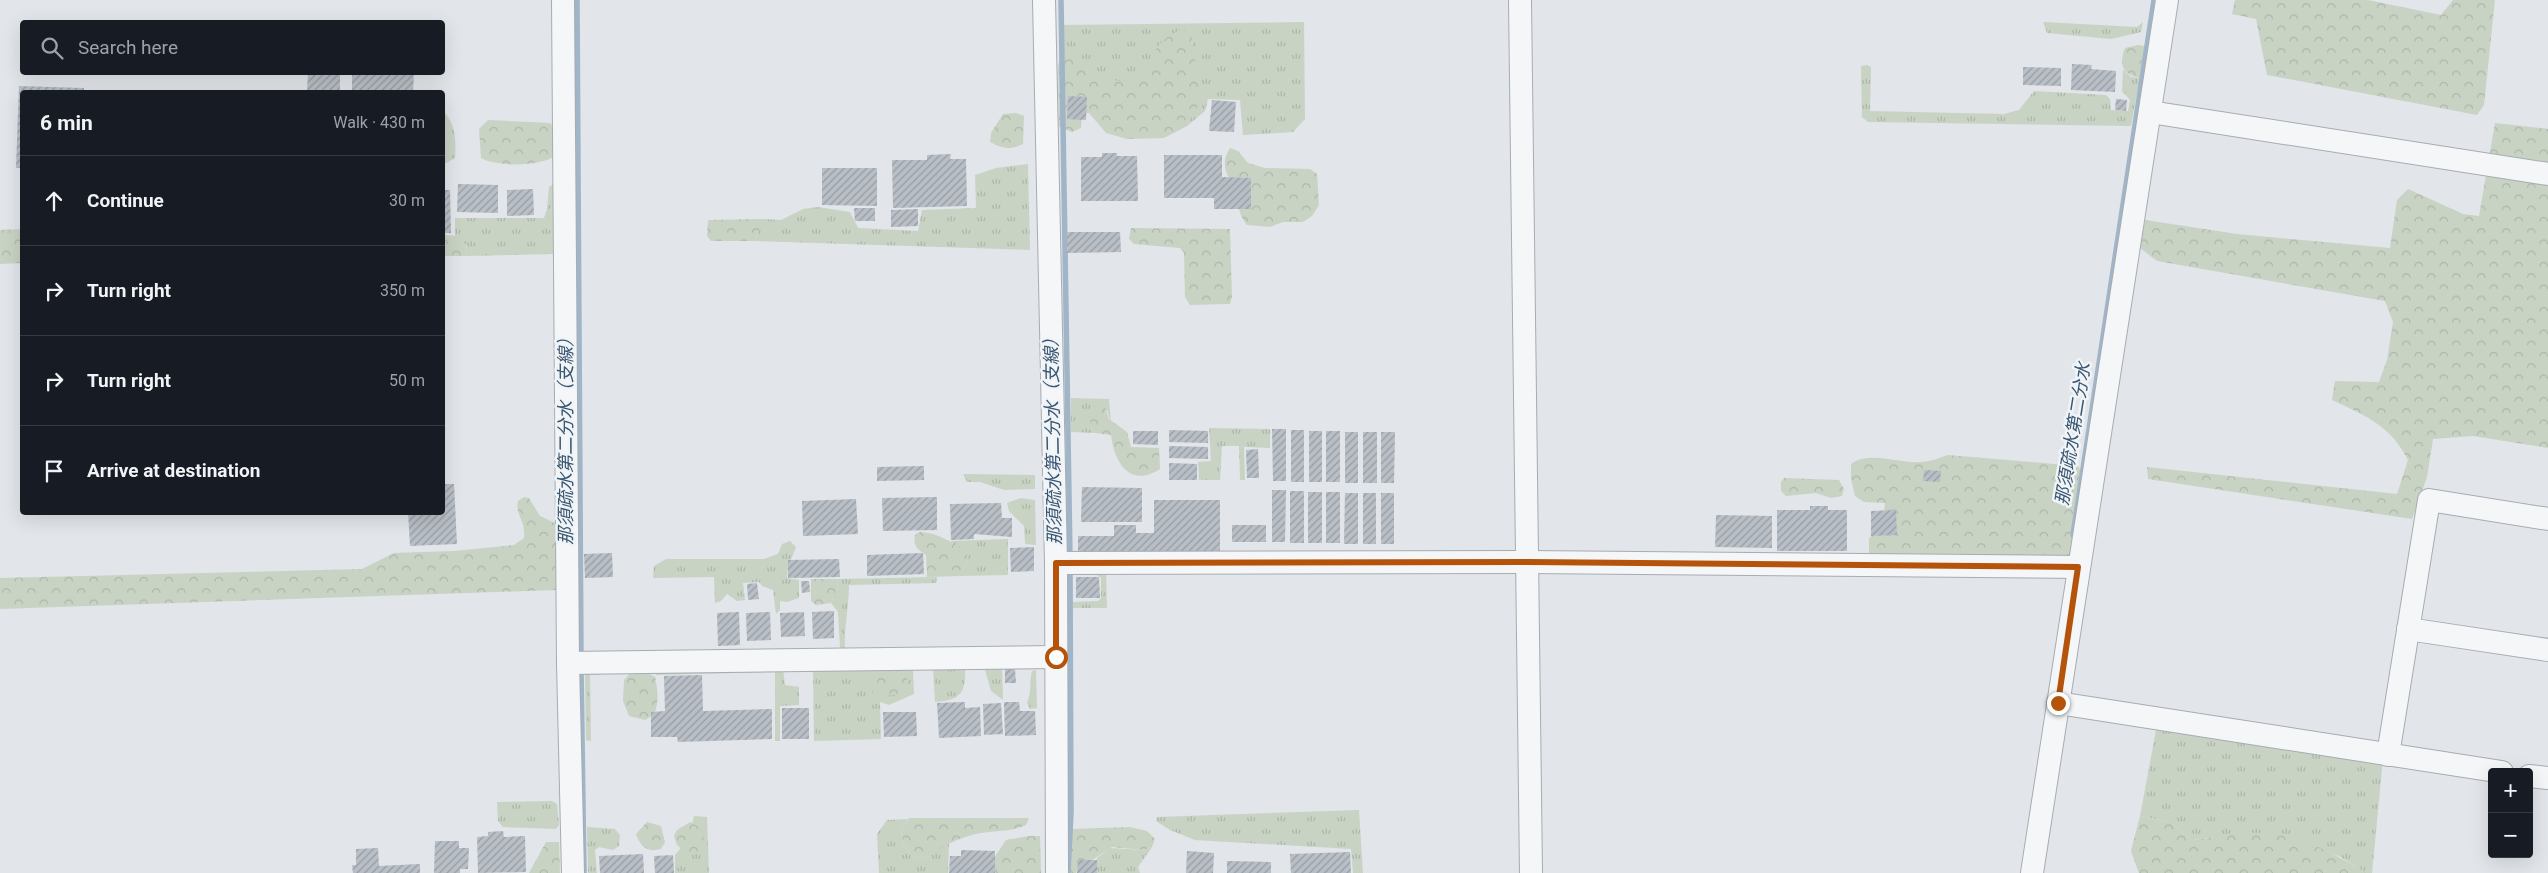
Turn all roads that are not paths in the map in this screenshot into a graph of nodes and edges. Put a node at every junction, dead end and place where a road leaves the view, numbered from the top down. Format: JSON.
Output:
{"nodes":[{"id":1,"x":563,"y":0,"type":"edge"},
{"id":2,"x":1044,"y":0,"type":"edge"},
{"id":3,"x":1520,"y":0,"type":"edge"},
{"id":4,"x":2167,"y":0,"type":"edge"},
{"id":5,"x":2150,"y":112,"type":"junction"},
{"id":6,"x":2548,"y":174,"type":"edge"},
{"id":7,"x":2548,"y":519,"type":"edge"},
{"id":8,"x":1527,"y":562,"type":"junction"},
{"id":9,"x":1056,"y":563,"type":"junction"},
{"id":10,"x":2078,"y":567,"type":"junction"},
{"id":11,"x":2408,"y":629,"type":"junction"},
{"id":12,"x":2548,"y":650,"type":"edge"},
{"id":13,"x":1056,"y":657,"type":"junction"},
{"id":14,"x":568,"y":663,"type":"junction"},
{"id":15,"x":2058,"y":703,"type":"junction"},
{"id":16,"x":2388,"y":756,"type":"junction"},
{"id":17,"x":2488,"y":770,"type":"edge"},
{"id":18,"x":2533,"y":776,"type":"edge"},
{"id":19,"x":2548,"y":778,"type":"edge"},
{"id":20,"x":573,"y":873,"type":"edge"},
{"id":21,"x":1057,"y":873,"type":"edge"},
{"id":22,"x":1531,"y":873,"type":"edge"},
{"id":23,"x":2032,"y":873,"type":"edge"}],
"edges":[{"from":1,"to":14,"type":"street"},
{"from":2,"to":9,"type":"street"},
{"from":3,"to":8,"type":"street"},
{"from":4,"to":5,"type":"street"},
{"from":5,"to":6,"type":"street"},
{"from":5,"to":10,"type":"street"},
{"from":7,"to":11,"type":"street"},
{"from":8,"to":9,"type":"street"},
{"from":8,"to":10,"type":"street"},
{"from":8,"to":22,"type":"street"},
{"from":9,"to":13,"type":"street"},
{"from":10,"to":15,"type":"street"},
{"from":11,"to":12,"type":"street"},
{"from":11,"to":16,"type":"street"},
{"from":13,"to":14,"type":"street"},
{"from":13,"to":21,"type":"street"},
{"from":14,"to":20,"type":"street"},
{"from":15,"to":16,"type":"street"},
{"from":15,"to":23,"type":"street"},
{"from":16,"to":17,"type":"street"},
{"from":18,"to":19,"type":"street"}]}
